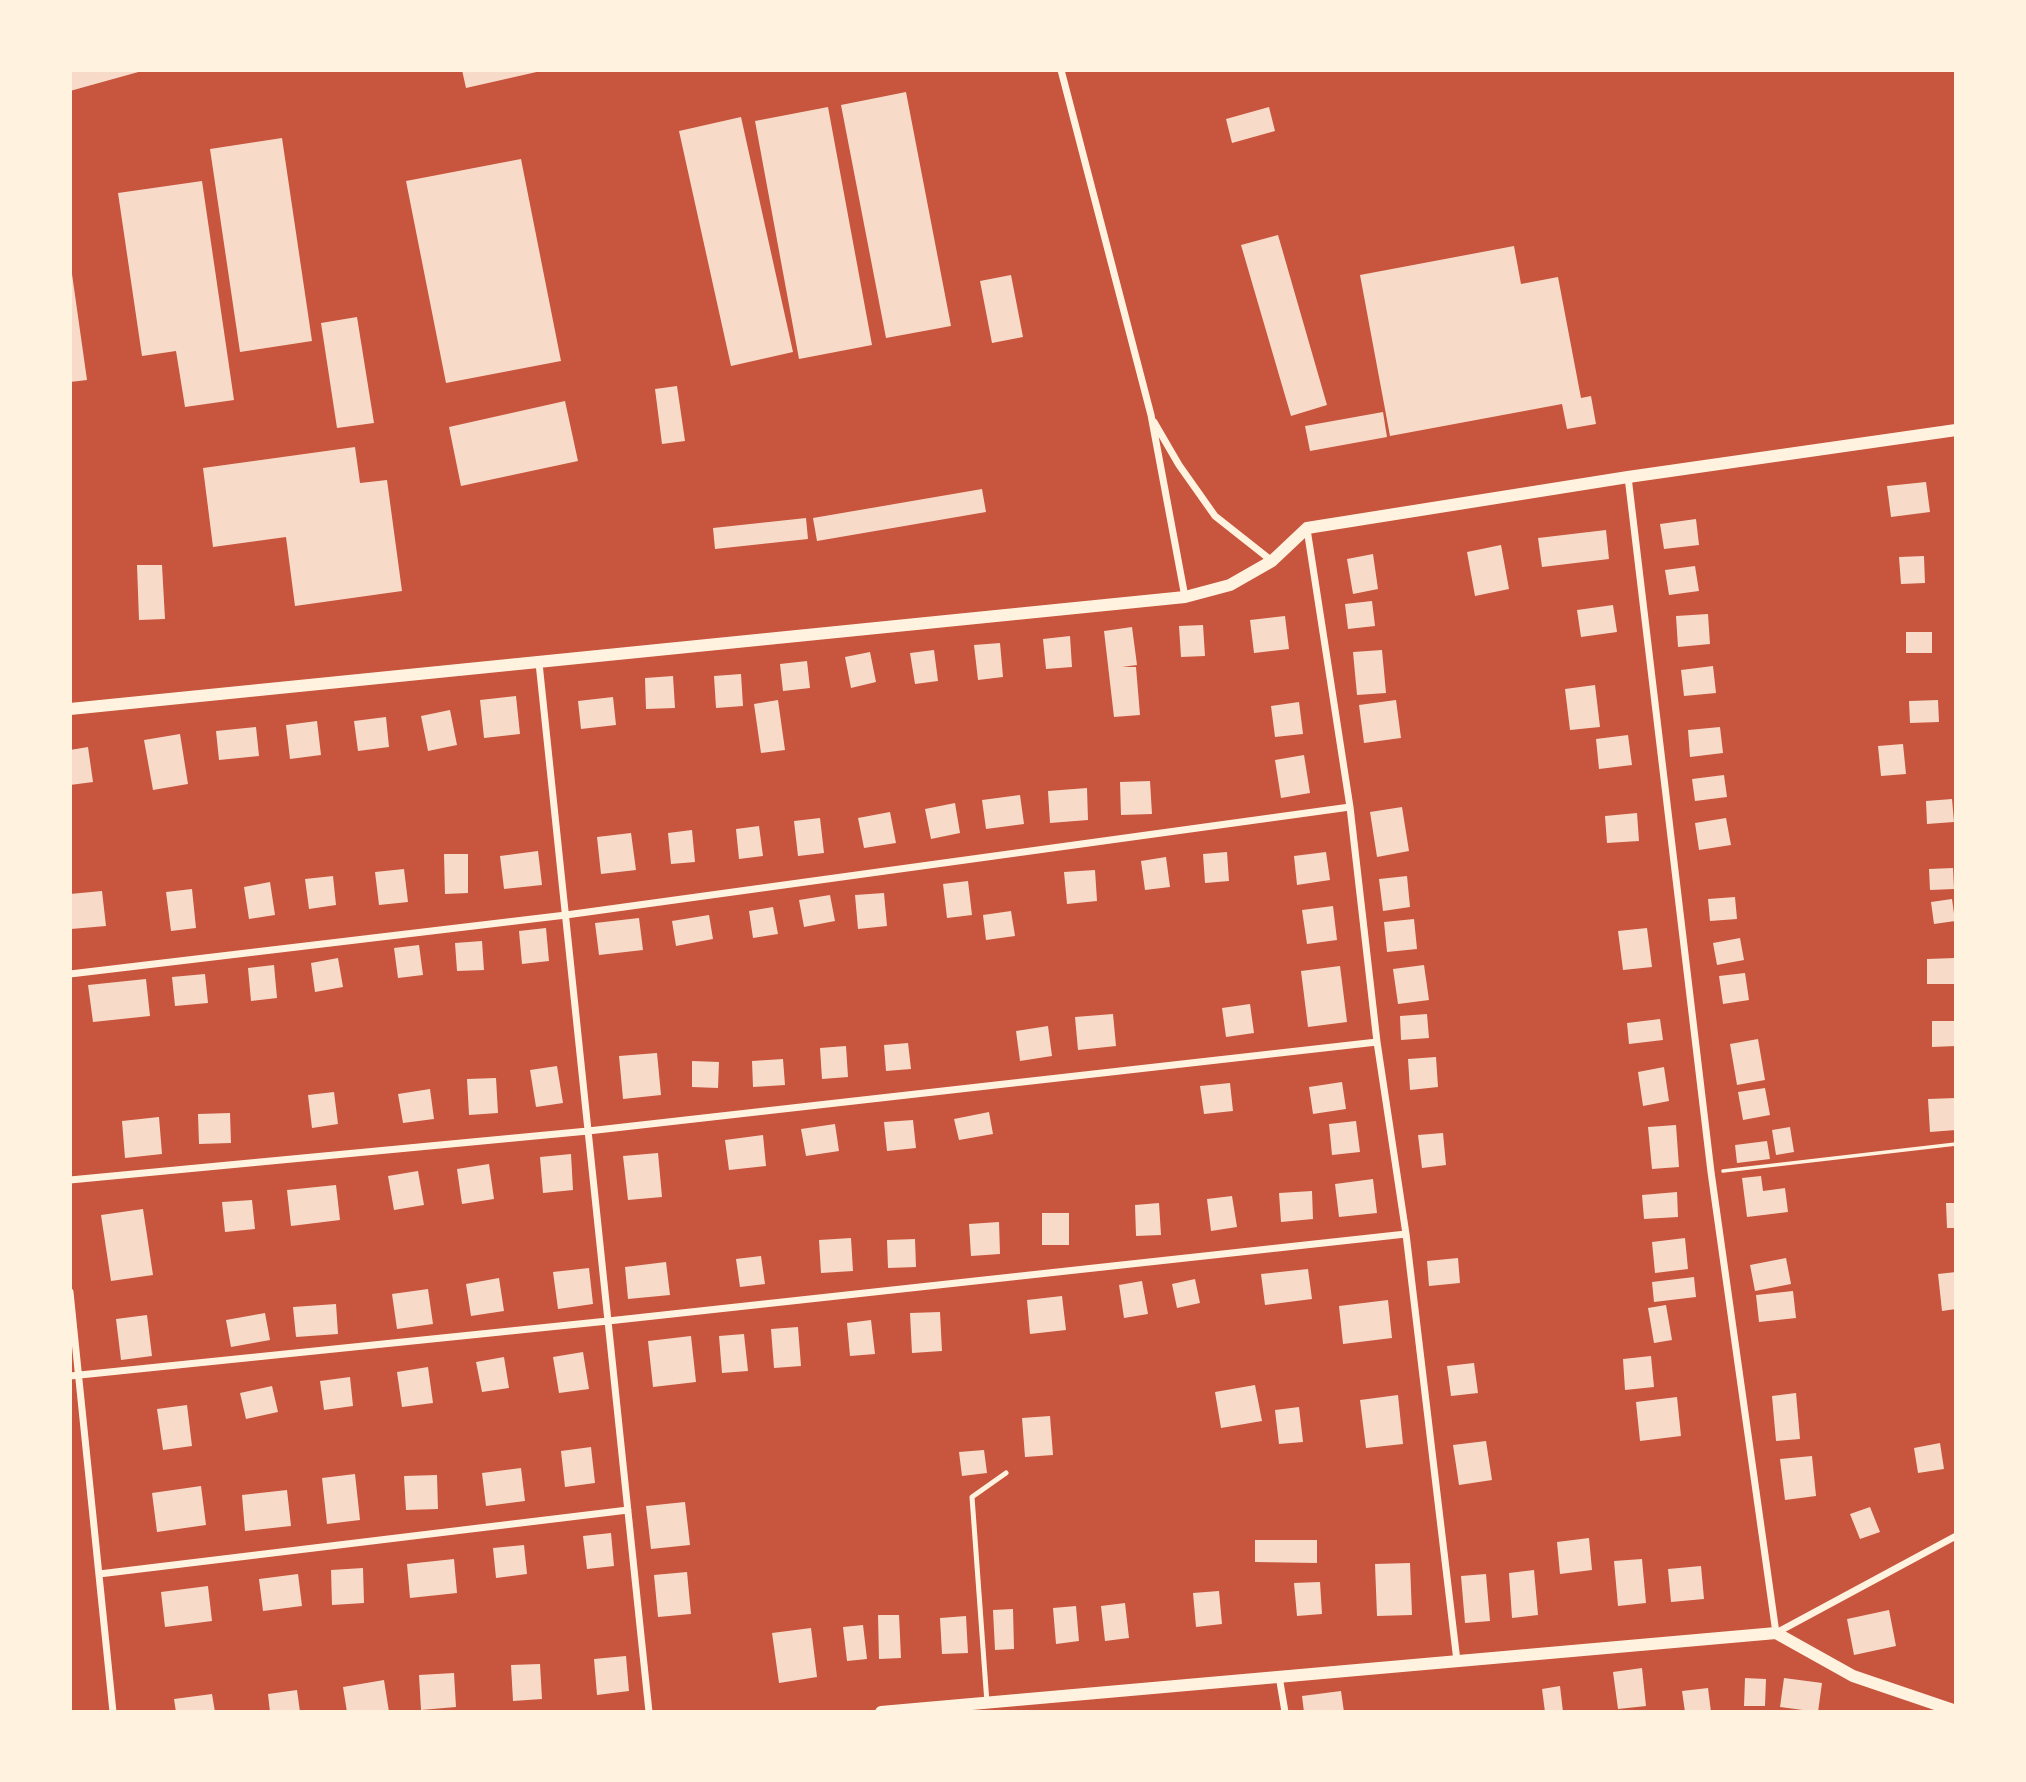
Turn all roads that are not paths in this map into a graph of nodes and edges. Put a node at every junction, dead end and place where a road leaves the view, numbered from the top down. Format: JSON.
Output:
{"nodes":[{"id":1,"x":1061,"y":70,"type":"edge"},
{"id":2,"x":1151,"y":415,"type":"junction"},
{"id":3,"x":1956,"y":430,"type":"edge"},
{"id":4,"x":1628,"y":477,"type":"junction"},
{"id":5,"x":1307,"y":528,"type":"junction"},
{"id":6,"x":1272,"y":561,"type":"junction"},
{"id":7,"x":1185,"y":597,"type":"junction"},
{"id":8,"x":539,"y":663,"type":"junction"},
{"id":9,"x":70,"y":709,"type":"edge"},
{"id":10,"x":1350,"y":807,"type":"junction"},
{"id":11,"x":566,"y":915,"type":"junction"},
{"id":12,"x":70,"y":974,"type":"edge"},
{"id":13,"x":1377,"y":1042,"type":"junction"},
{"id":14,"x":588,"y":1131,"type":"junction"},
{"id":15,"x":70,"y":1180,"type":"edge"},
{"id":16,"x":1406,"y":1234,"type":"junction"},
{"id":17,"x":70,"y":1292,"type":"edge"},
{"id":18,"x":608,"y":1321,"type":"junction"},
{"id":19,"x":74,"y":1375,"type":"edge"},
{"id":20,"x":1006,"y":1473,"type":"dead end"},
{"id":21,"x":628,"y":1510,"type":"junction"},
{"id":22,"x":1956,"y":1536,"type":"edge"},
{"id":23,"x":99,"y":1574,"type":"junction"},
{"id":24,"x":1776,"y":1633,"type":"junction"},
{"id":25,"x":1457,"y":1661,"type":"junction"},
{"id":26,"x":1279,"y":1676,"type":"junction"},
{"id":27,"x":987,"y":1703,"type":"junction"},
{"id":28,"x":1956,"y":1711,"type":"edge"},
{"id":29,"x":113,"y":1712,"type":"edge"},
{"id":30,"x":649,"y":1712,"type":"edge"},
{"id":31,"x":881,"y":1712,"type":"edge"},
{"id":32,"x":1285,"y":1712,"type":"edge"}],
"edges":[{"from":1,"to":2,"type":"street"},
{"from":2,"to":6,"type":"street"},
{"from":2,"to":7,"type":"street"},
{"from":3,"to":4,"type":"street"},
{"from":4,"to":5,"type":"street"},
{"from":4,"to":24,"type":"street"},
{"from":5,"to":6,"type":"street"},
{"from":5,"to":10,"type":"street"},
{"from":6,"to":7,"type":"street"},
{"from":7,"to":8,"type":"street"},
{"from":8,"to":9,"type":"street"},
{"from":8,"to":11,"type":"street"},
{"from":10,"to":11,"type":"street"},
{"from":10,"to":13,"type":"street"},
{"from":11,"to":12,"type":"street"},
{"from":11,"to":14,"type":"street"},
{"from":13,"to":14,"type":"street"},
{"from":13,"to":16,"type":"street"},
{"from":14,"to":15,"type":"street"},
{"from":14,"to":18,"type":"street"},
{"from":16,"to":18,"type":"street"},
{"from":16,"to":25,"type":"street"},
{"from":17,"to":19,"type":"street"},
{"from":18,"to":19,"type":"street"},
{"from":18,"to":21,"type":"street"},
{"from":19,"to":23,"type":"street"},
{"from":20,"to":27,"type":"lane"},
{"from":21,"to":23,"type":"street"},
{"from":21,"to":30,"type":"street"},
{"from":22,"to":24,"type":"street"},
{"from":23,"to":29,"type":"street"},
{"from":24,"to":25,"type":"street"},
{"from":24,"to":28,"type":"street"},
{"from":25,"to":26,"type":"street"},
{"from":26,"to":27,"type":"street"},
{"from":26,"to":32,"type":"street"},
{"from":27,"to":31,"type":"street"}]}
